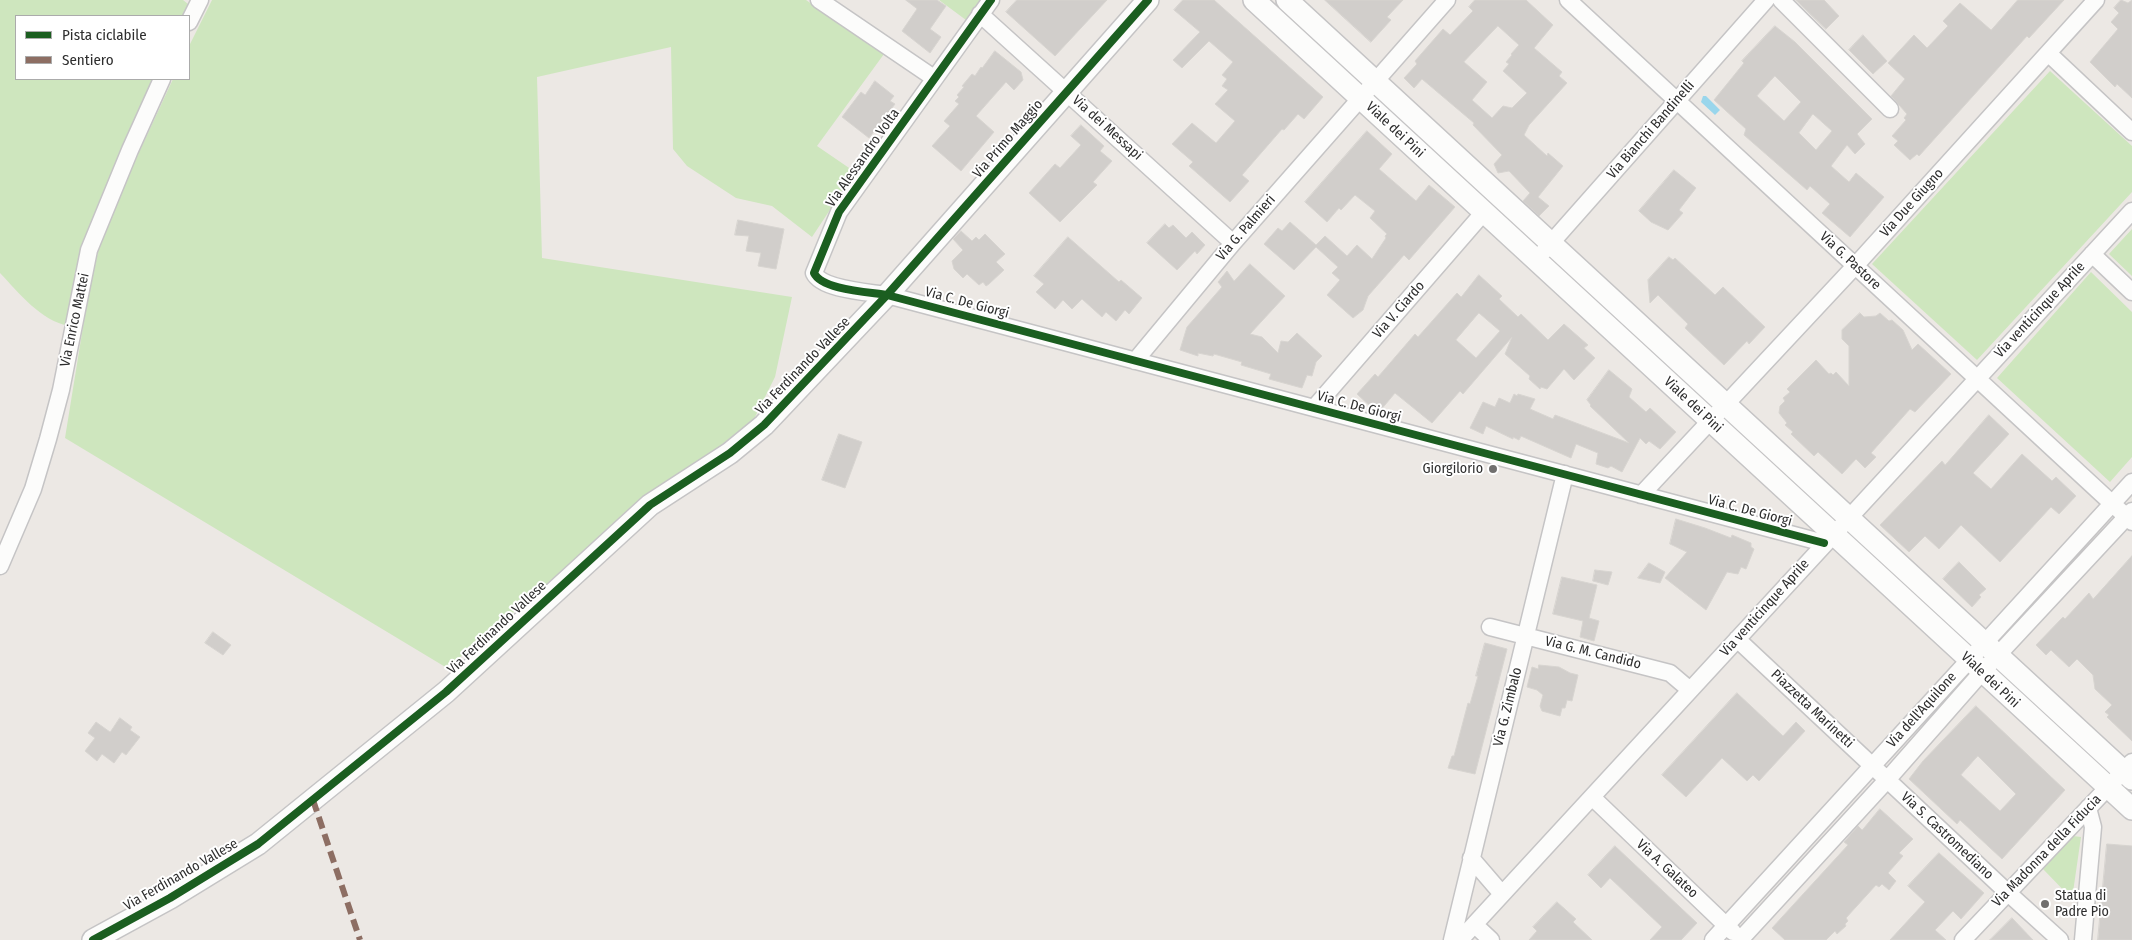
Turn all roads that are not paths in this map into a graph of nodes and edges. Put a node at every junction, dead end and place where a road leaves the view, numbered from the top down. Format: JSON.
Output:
{"nodes":[{"id":1,"x":200,"y":0,"type":"edge"},
{"id":2,"x":819,"y":0,"type":"edge"},
{"id":3,"x":991,"y":0,"type":"edge"},
{"id":4,"x":1148,"y":0,"type":"edge"},
{"id":5,"x":1254,"y":0,"type":"edge"},
{"id":6,"x":1287,"y":0,"type":"edge"},
{"id":7,"x":1448,"y":0,"type":"edge"},
{"id":8,"x":1568,"y":0,"type":"edge"},
{"id":9,"x":1766,"y":0,"type":"edge"},
{"id":10,"x":1781,"y":0,"type":"edge"},
{"id":11,"x":2096,"y":0,"type":"edge"},
{"id":12,"x":980,"y":14,"type":"junction"},
{"id":13,"x":190,"y":20,"type":"edge"},
{"id":14,"x":2048,"y":54,"type":"junction"},
{"id":15,"x":934,"y":78,"type":"junction"},
{"id":16,"x":162,"y":80,"type":"edge"},
{"id":17,"x":1374,"y":81,"type":"junction"},
{"id":18,"x":1066,"y":92,"type":"junction"},
{"id":19,"x":1360,"y":98,"type":"junction"},
{"id":20,"x":1676,"y":100,"type":"junction"},
{"id":21,"x":1890,"y":108,"type":"dead end"},
{"id":22,"x":2132,"y":132,"type":"edge"},
{"id":23,"x":2132,"y":211,"type":"edge"},
{"id":24,"x":1484,"y":212,"type":"junction"},
{"id":25,"x":1233,"y":242,"type":"junction"},
{"id":26,"x":1551,"y":244,"type":"junction"},
{"id":27,"x":2092,"y":254,"type":"junction"},
{"id":28,"x":1536,"y":260,"type":"junction"},
{"id":29,"x":1855,"y":266,"type":"junction"},
{"id":30,"x":2132,"y":292,"type":"edge"},
{"id":31,"x":887,"y":295,"type":"junction"},
{"id":32,"x":1135,"y":361,"type":"junction"},
{"id":33,"x":1977,"y":378,"type":"junction"},
{"id":34,"x":1726,"y":405,"type":"junction"},
{"id":35,"x":1314,"y":408,"type":"junction"},
{"id":36,"x":1712,"y":422,"type":"junction"},
{"id":37,"x":1564,"y":474,"type":"junction"},
{"id":38,"x":2132,"y":482,"type":"edge"},
{"id":39,"x":1641,"y":495,"type":"junction"},
{"id":40,"x":2112,"y":503,"type":"junction"},
{"id":41,"x":1848,"y":517,"type":"junction"},
{"id":42,"x":2130,"y":517,"type":"edge"},
{"id":43,"x":1829,"y":538,"type":"junction"},
{"id":44,"x":0,"y":566,"type":"edge"},
{"id":45,"x":1490,"y":627,"type":"dead end"},
{"id":46,"x":1525,"y":636,"type":"junction"},
{"id":47,"x":1737,"y":639,"type":"junction"},
{"id":48,"x":1991,"y":649,"type":"junction"},
{"id":49,"x":1975,"y":666,"type":"junction"},
{"id":50,"x":1690,"y":690,"type":"junction"},
{"id":51,"x":1872,"y":765,"type":"junction"},
{"id":52,"x":2129,"y":771,"type":"edge"},
{"id":53,"x":1887,"y":780,"type":"junction"},
{"id":54,"x":2108,"y":788,"type":"junction"},
{"id":55,"x":1592,"y":797,"type":"junction"},
{"id":56,"x":2088,"y":808,"type":"junction"},
{"id":57,"x":2132,"y":809,"type":"edge"},
{"id":58,"x":1471,"y":858,"type":"junction"},
{"id":59,"x":2007,"y":892,"type":"junction"},
{"id":60,"x":1502,"y":894,"type":"junction"},
{"id":61,"x":1475,"y":925,"type":"junction"},
{"id":62,"x":1726,"y":925,"type":"junction"},
{"id":63,"x":93,"y":940,"type":"edge"},
{"id":64,"x":1452,"y":940,"type":"edge"},
{"id":65,"x":1460,"y":940,"type":"edge"},
{"id":66,"x":1491,"y":940,"type":"edge"},
{"id":67,"x":1713,"y":940,"type":"edge"},
{"id":68,"x":1741,"y":940,"type":"edge"},
{"id":69,"x":1963,"y":940,"type":"edge"},
{"id":70,"x":2060,"y":940,"type":"edge"},
{"id":71,"x":2083,"y":940,"type":"edge"}],
"edges":[{"from":1,"to":13,"type":"street"},
{"from":2,"to":15,"type":"street"},
{"from":3,"to":12,"type":"street","name":"Via Alessandro Volta"},
{"from":4,"to":18,"type":"street","name":"Via Primo Maggio"},
{"from":5,"to":19,"type":"street","name":"Viale dei Pini"},
{"from":6,"to":17,"type":"street","name":"Viale dei Pini"},
{"from":7,"to":17,"type":"street","name":"Via G. Palmieri"},
{"from":8,"to":20,"type":"street","name":"Via G. Pastore"},
{"from":9,"to":20,"type":"street","name":"Via Bianchi Bandinelli"},
{"from":10,"to":21,"type":"street"},
{"from":11,"to":14,"type":"street","name":"Via Due Giugno"},
{"from":12,"to":15,"type":"street","name":"Via Alessandro Volta"},
{"from":12,"to":18,"type":"street","name":"Via dei Messapi"},
{"from":14,"to":22,"type":"street"},
{"from":14,"to":29,"type":"street","name":"Via Due Giugno"},
{"from":15,"to":31,"type":"street","name":"Via Alessandro Volta"},
{"from":16,"to":44,"type":"street","name":"Via Enrico Mattei"},
{"from":17,"to":19,"type":"street","name":"Via G. Palmieri"},
{"from":17,"to":26,"type":"street","name":"Viale dei Pini"},
{"from":18,"to":25,"type":"street","name":"Via dei Messapi"},
{"from":18,"to":31,"type":"street","name":"Via Primo Maggio"},
{"from":19,"to":24,"type":"street","name":"Viale dei Pini"},
{"from":19,"to":25,"type":"street","name":"Via G. Palmieri"},
{"from":20,"to":26,"type":"street","name":"Via Bianchi Bandinelli"},
{"from":20,"to":29,"type":"street","name":"Via G. Pastore"},
{"from":23,"to":27,"type":"street","name":"Via venticinque Aprile"},
{"from":24,"to":28,"type":"street","name":"Viale dei Pini"},
{"from":24,"to":35,"type":"street","name":"Via V. Ciardo"},
{"from":25,"to":32,"type":"street","name":"Via G. Palmieri"},
{"from":26,"to":28,"type":"street","name":"Via Bianchi Bandinelli"},
{"from":26,"to":34,"type":"street","name":"Viale dei Pini"},
{"from":27,"to":30,"type":"street"},
{"from":27,"to":33,"type":"street","name":"Via venticinque Aprile"},
{"from":28,"to":36,"type":"street","name":"Viale dei Pini"},
{"from":29,"to":33,"type":"street","name":"Via G. Pastore"},
{"from":29,"to":34,"type":"street","name":"Via Due Giugno"},
{"from":31,"to":32,"type":"street","name":"Via C. De Giorgi"},
{"from":31,"to":63,"type":"street","name":"Via Ferdinando Vallese"},
{"from":32,"to":35,"type":"street","name":"Via C. De Giorgi"},
{"from":33,"to":40,"type":"street","name":"Via G. Pastore"},
{"from":33,"to":41,"type":"street","name":"Via venticinque Aprile"},
{"from":34,"to":36,"type":"street","name":"Via Due Giugno"},
{"from":34,"to":41,"type":"street","name":"Viale dei Pini"},
{"from":35,"to":37,"type":"street","name":"Via C. De Giorgi"},
{"from":36,"to":39,"type":"street","name":"Via Due Giugno"},
{"from":36,"to":43,"type":"street","name":"Viale dei Pini"},
{"from":37,"to":39,"type":"street","name":"Via C. De Giorgi"},
{"from":37,"to":46,"type":"street","name":"Via G. Zimbalo"},
{"from":38,"to":40,"type":"street","name":"Via dell'Aquilone"},
{"from":39,"to":43,"type":"street","name":"Via C. De Giorgi"},
{"from":40,"to":42,"type":"street","name":"Via G. Pastore"},
{"from":40,"to":48,"type":"street","name":"Via dell'Aquilone"},
{"from":41,"to":43,"type":"street","name":"Via venticinque Aprile"},
{"from":41,"to":48,"type":"street","name":"Viale dei Pini"},
{"from":42,"to":48,"type":"street","name":"Via dell'Aquilone"},
{"from":43,"to":47,"type":"street","name":"Via venticinque Aprile"},
{"from":43,"to":49,"type":"street","name":"Viale dei Pini"},
{"from":45,"to":46,"type":"street","name":"Via G. M. Candido"},
{"from":46,"to":50,"type":"street","name":"Via G. M. Candido"},
{"from":46,"to":58,"type":"street","name":"Via G. Zimbalo"},
{"from":47,"to":50,"type":"street","name":"Via venticinque Aprile"},
{"from":47,"to":51,"type":"street","name":"Piazzetta Marinetti"},
{"from":48,"to":49,"type":"street","name":"Via dell'Aquilone"},
{"from":48,"to":52,"type":"street","name":"Viale dei Pini"},
{"from":49,"to":51,"type":"street","name":"Via dell'Aquilone"},
{"from":49,"to":53,"type":"street","name":"Via dell'Aquilone"},
{"from":49,"to":54,"type":"street","name":"Viale dei Pini"},
{"from":50,"to":55,"type":"street","name":"Via venticinque Aprile"},
{"from":51,"to":53,"type":"street","name":"Piazzetta Marinetti"},
{"from":51,"to":62,"type":"street","name":"Via dell'Aquilone"},
{"from":52,"to":54,"type":"street","name":"Via Madonna della Fiducia"},
{"from":53,"to":59,"type":"street","name":"Via S. Castromediano"},
{"from":53,"to":68,"type":"street","name":"Via dell'Aquilone"},
{"from":54,"to":56,"type":"street","name":"Via Madonna della Fiducia"},
{"from":54,"to":57,"type":"street","name":"Viale dei Pini"},
{"from":55,"to":60,"type":"street","name":"Via venticinque Aprile"},
{"from":55,"to":62,"type":"street","name":"Via A. Galateo"},
{"from":56,"to":59,"type":"street","name":"Via Madonna della Fiducia"},
{"from":56,"to":71,"type":"street"},
{"from":58,"to":60,"type":"street"},
{"from":58,"to":64,"type":"street","name":"Via G. Zimbalo"},
{"from":59,"to":69,"type":"street","name":"Via Madonna della Fiducia"},
{"from":59,"to":70,"type":"street","name":"Via S. Castromediano"},
{"from":60,"to":61,"type":"street","name":"Via venticinque Aprile"},
{"from":61,"to":65,"type":"street","name":"Via venticinque Aprile"},
{"from":61,"to":66,"type":"street"},
{"from":62,"to":67,"type":"street","name":"Via dell'Aquilone"},
{"from":62,"to":68,"type":"street","name":"Via A. Galateo"}]}
